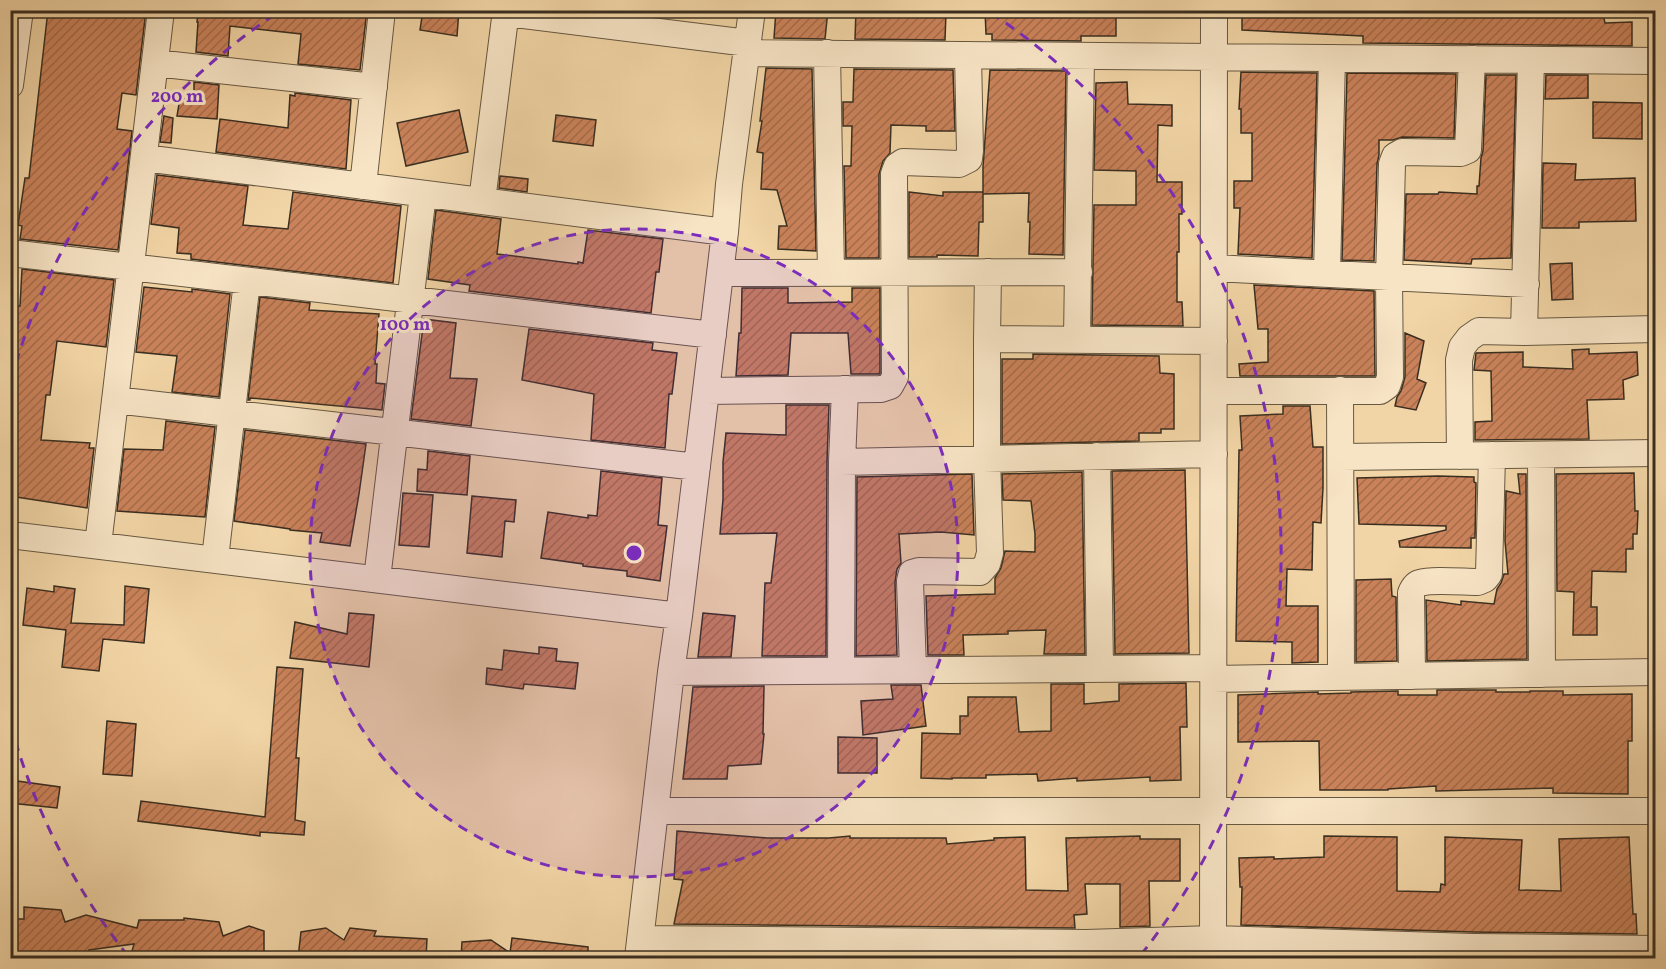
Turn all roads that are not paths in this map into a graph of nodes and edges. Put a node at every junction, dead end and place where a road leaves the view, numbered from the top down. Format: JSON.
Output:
{"nodes":[{"id":1,"x":20,"y":10,"type":"edge"},
{"id":2,"x":161,"y":10,"type":"edge"},
{"id":3,"x":382,"y":10,"type":"edge"},
{"id":4,"x":752,"y":10,"type":"edge"},
{"id":5,"x":1214,"y":10,"type":"edge"},
{"id":6,"x":506,"y":12,"type":"edge"},
{"id":7,"x":747,"y":48,"type":"junction"},
{"id":8,"x":827,"y":53,"type":"junction"},
{"id":9,"x":968,"y":55,"type":"junction"},
{"id":10,"x":1081,"y":56,"type":"junction"},
{"id":11,"x":1214,"y":57,"type":"junction"},
{"id":12,"x":1332,"y":58,"type":"junction"},
{"id":13,"x":1472,"y":59,"type":"junction"},
{"id":14,"x":1531,"y":60,"type":"junction"},
{"id":15,"x":1656,"y":60,"type":"edge"},
{"id":16,"x":155,"y":63,"type":"junction"},
{"id":17,"x":10,"y":85,"type":"edge"},
{"id":18,"x":375,"y":87,"type":"junction"},
{"id":19,"x":144,"y":158,"type":"junction"},
{"id":20,"x":363,"y":186,"type":"junction"},
{"id":21,"x":423,"y":194,"type":"junction"},
{"id":22,"x":482,"y":201,"type":"junction"},
{"id":23,"x":725,"y":232,"type":"junction"},
{"id":24,"x":10,"y":253,"type":"edge"},
{"id":25,"x":131,"y":267,"type":"junction"},
{"id":26,"x":1214,"y":268,"type":"junction"},
{"id":27,"x":831,"y":272,"type":"junction"},
{"id":28,"x":894,"y":272,"type":"junction"},
{"id":29,"x":988,"y":272,"type":"junction"},
{"id":30,"x":1079,"y":272,"type":"junction"},
{"id":31,"x":720,"y":273,"type":"junction"},
{"id":32,"x":1327,"y":273,"type":"junction"},
{"id":33,"x":1389,"y":278,"type":"junction"},
{"id":34,"x":247,"y":280,"type":"junction"},
{"id":35,"x":1526,"y":284,"type":"junction"},
{"id":36,"x":411,"y":300,"type":"junction"},
{"id":37,"x":1656,"y":329,"type":"edge"},
{"id":38,"x":1524,"y":332,"type":"junction"},
{"id":39,"x":713,"y":335,"type":"junction"},
{"id":40,"x":987,"y":339,"type":"junction"},
{"id":41,"x":1077,"y":340,"type":"junction"},
{"id":42,"x":1214,"y":341,"type":"junction"},
{"id":43,"x":845,"y":389,"type":"junction"},
{"id":44,"x":706,"y":390,"type":"junction"},
{"id":45,"x":1340,"y":390,"type":"junction"},
{"id":46,"x":1214,"y":391,"type":"junction"},
{"id":47,"x":115,"y":400,"type":"junction"},
{"id":48,"x":232,"y":413,"type":"junction"},
{"id":49,"x":395,"y":432,"type":"junction"},
{"id":50,"x":1656,"y":453,"type":"edge"},
{"id":51,"x":1214,"y":454,"type":"junction"},
{"id":52,"x":1492,"y":455,"type":"junction"},
{"id":53,"x":1541,"y":455,"type":"junction"},
{"id":54,"x":1097,"y":456,"type":"junction"},
{"id":55,"x":1460,"y":456,"type":"junction"},
{"id":56,"x":1341,"y":458,"type":"junction"},
{"id":57,"x":987,"y":459,"type":"junction"},
{"id":58,"x":843,"y":462,"type":"junction"},
{"id":59,"x":697,"y":467,"type":"junction"},
{"id":60,"x":10,"y":535,"type":"edge"},
{"id":61,"x":98,"y":545,"type":"junction"},
{"id":62,"x":215,"y":559,"type":"junction"},
{"id":63,"x":377,"y":579,"type":"junction"},
{"id":64,"x":679,"y":616,"type":"junction"},
{"id":65,"x":1100,"y":669,"type":"junction"},
{"id":66,"x":842,"y":670,"type":"junction"},
{"id":67,"x":913,"y":670,"type":"junction"},
{"id":68,"x":671,"y":672,"type":"junction"},
{"id":69,"x":1656,"y":672,"type":"edge"},
{"id":70,"x":1213,"y":674,"type":"junction"},
{"id":71,"x":1542,"y":674,"type":"junction"},
{"id":72,"x":1412,"y":676,"type":"junction"},
{"id":73,"x":1341,"y":677,"type":"junction"},
{"id":74,"x":656,"y":811,"type":"junction"},
{"id":75,"x":1213,"y":811,"type":"junction"},
{"id":76,"x":1656,"y":811,"type":"edge"},
{"id":77,"x":639,"y":949,"type":"edge"},
{"id":78,"x":791,"y":949,"type":"edge"},
{"id":79,"x":1213,"y":949,"type":"edge"},
{"id":80,"x":968,"y":950,"type":"edge"},
{"id":81,"x":1656,"y":950,"type":"edge"},
{"id":82,"x":1086,"y":951,"type":"edge"},
{"id":83,"x":1331,"y":951,"type":"edge"},
{"id":84,"x":1473,"y":953,"type":"edge"},
{"id":85,"x":1538,"y":953,"type":"edge"}],
"edges":[{"from":1,"to":17,"type":"street"},
{"from":2,"to":16,"type":"street"},
{"from":3,"to":18,"type":"street"},
{"from":4,"to":7,"type":"street"},
{"from":5,"to":11,"type":"street"},
{"from":6,"to":7,"type":"street"},
{"from":6,"to":22,"type":"street"},
{"from":7,"to":8,"type":"street"},
{"from":7,"to":23,"type":"street"},
{"from":8,"to":9,"type":"street"},
{"from":8,"to":27,"type":"street"},
{"from":9,"to":10,"type":"street"},
{"from":9,"to":28,"type":"street"},
{"from":10,"to":11,"type":"street"},
{"from":10,"to":30,"type":"street"},
{"from":11,"to":12,"type":"street"},
{"from":11,"to":26,"type":"street"},
{"from":12,"to":13,"type":"street"},
{"from":12,"to":32,"type":"street"},
{"from":13,"to":14,"type":"street"},
{"from":13,"to":33,"type":"street"},
{"from":14,"to":15,"type":"street"},
{"from":14,"to":35,"type":"street"},
{"from":16,"to":18,"type":"street"},
{"from":16,"to":19,"type":"street"},
{"from":18,"to":20,"type":"street"},
{"from":19,"to":20,"type":"street"},
{"from":19,"to":25,"type":"street"},
{"from":20,"to":21,"type":"street"},
{"from":21,"to":22,"type":"street"},
{"from":21,"to":36,"type":"street"},
{"from":22,"to":23,"type":"street"},
{"from":23,"to":31,"type":"street"},
{"from":24,"to":25,"type":"street"},
{"from":25,"to":34,"type":"street"},
{"from":25,"to":47,"type":"street"},
{"from":26,"to":32,"type":"street"},
{"from":26,"to":42,"type":"street"},
{"from":27,"to":28,"type":"street"},
{"from":27,"to":31,"type":"street"},
{"from":28,"to":29,"type":"street"},
{"from":28,"to":43,"type":"street"},
{"from":29,"to":30,"type":"street"},
{"from":29,"to":40,"type":"street"},
{"from":30,"to":41,"type":"street"},
{"from":31,"to":39,"type":"street"},
{"from":32,"to":33,"type":"street"},
{"from":33,"to":35,"type":"street"},
{"from":33,"to":45,"type":"street"},
{"from":34,"to":36,"type":"street"},
{"from":34,"to":48,"type":"street"},
{"from":35,"to":38,"type":"street"},
{"from":36,"to":39,"type":"street"},
{"from":36,"to":49,"type":"street"},
{"from":37,"to":38,"type":"street"},
{"from":38,"to":55,"type":"street"},
{"from":39,"to":44,"type":"street"},
{"from":40,"to":41,"type":"street"},
{"from":40,"to":57,"type":"street"},
{"from":41,"to":42,"type":"street"},
{"from":42,"to":46,"type":"street"},
{"from":43,"to":44,"type":"street"},
{"from":43,"to":58,"type":"street"},
{"from":44,"to":59,"type":"street"},
{"from":45,"to":46,"type":"street"},
{"from":45,"to":56,"type":"street"},
{"from":46,"to":51,"type":"street"},
{"from":47,"to":48,"type":"street"},
{"from":47,"to":61,"type":"street"},
{"from":48,"to":49,"type":"street"},
{"from":48,"to":62,"type":"street"},
{"from":49,"to":59,"type":"street"},
{"from":49,"to":63,"type":"street"},
{"from":50,"to":53,"type":"street"},
{"from":51,"to":54,"type":"street"},
{"from":51,"to":70,"type":"street"},
{"from":52,"to":53,"type":"street"},
{"from":52,"to":55,"type":"street"},
{"from":52,"to":72,"type":"street"},
{"from":53,"to":71,"type":"street"},
{"from":54,"to":57,"type":"street"},
{"from":54,"to":65,"type":"street"},
{"from":55,"to":56,"type":"street"},
{"from":56,"to":73,"type":"street"},
{"from":57,"to":58,"type":"street"},
{"from":57,"to":67,"type":"street"},
{"from":58,"to":66,"type":"street"},
{"from":59,"to":64,"type":"street"},
{"from":60,"to":61,"type":"street"},
{"from":61,"to":62,"type":"street"},
{"from":62,"to":63,"type":"street"},
{"from":63,"to":64,"type":"street"},
{"from":64,"to":68,"type":"street"},
{"from":65,"to":67,"type":"street"},
{"from":65,"to":70,"type":"street"},
{"from":66,"to":67,"type":"street"},
{"from":66,"to":68,"type":"street"},
{"from":68,"to":74,"type":"street"},
{"from":69,"to":71,"type":"street"},
{"from":70,"to":73,"type":"street"},
{"from":70,"to":75,"type":"street"},
{"from":71,"to":72,"type":"street"},
{"from":72,"to":73,"type":"street"},
{"from":74,"to":75,"type":"street"},
{"from":74,"to":77,"type":"street"},
{"from":75,"to":76,"type":"street"},
{"from":75,"to":79,"type":"street"},
{"from":77,"to":78,"type":"street"},
{"from":78,"to":80,"type":"street"},
{"from":79,"to":82,"type":"street"},
{"from":79,"to":83,"type":"street"},
{"from":80,"to":82,"type":"street"},
{"from":81,"to":85,"type":"street"},
{"from":83,"to":84,"type":"street"},
{"from":84,"to":85,"type":"street"}]}
